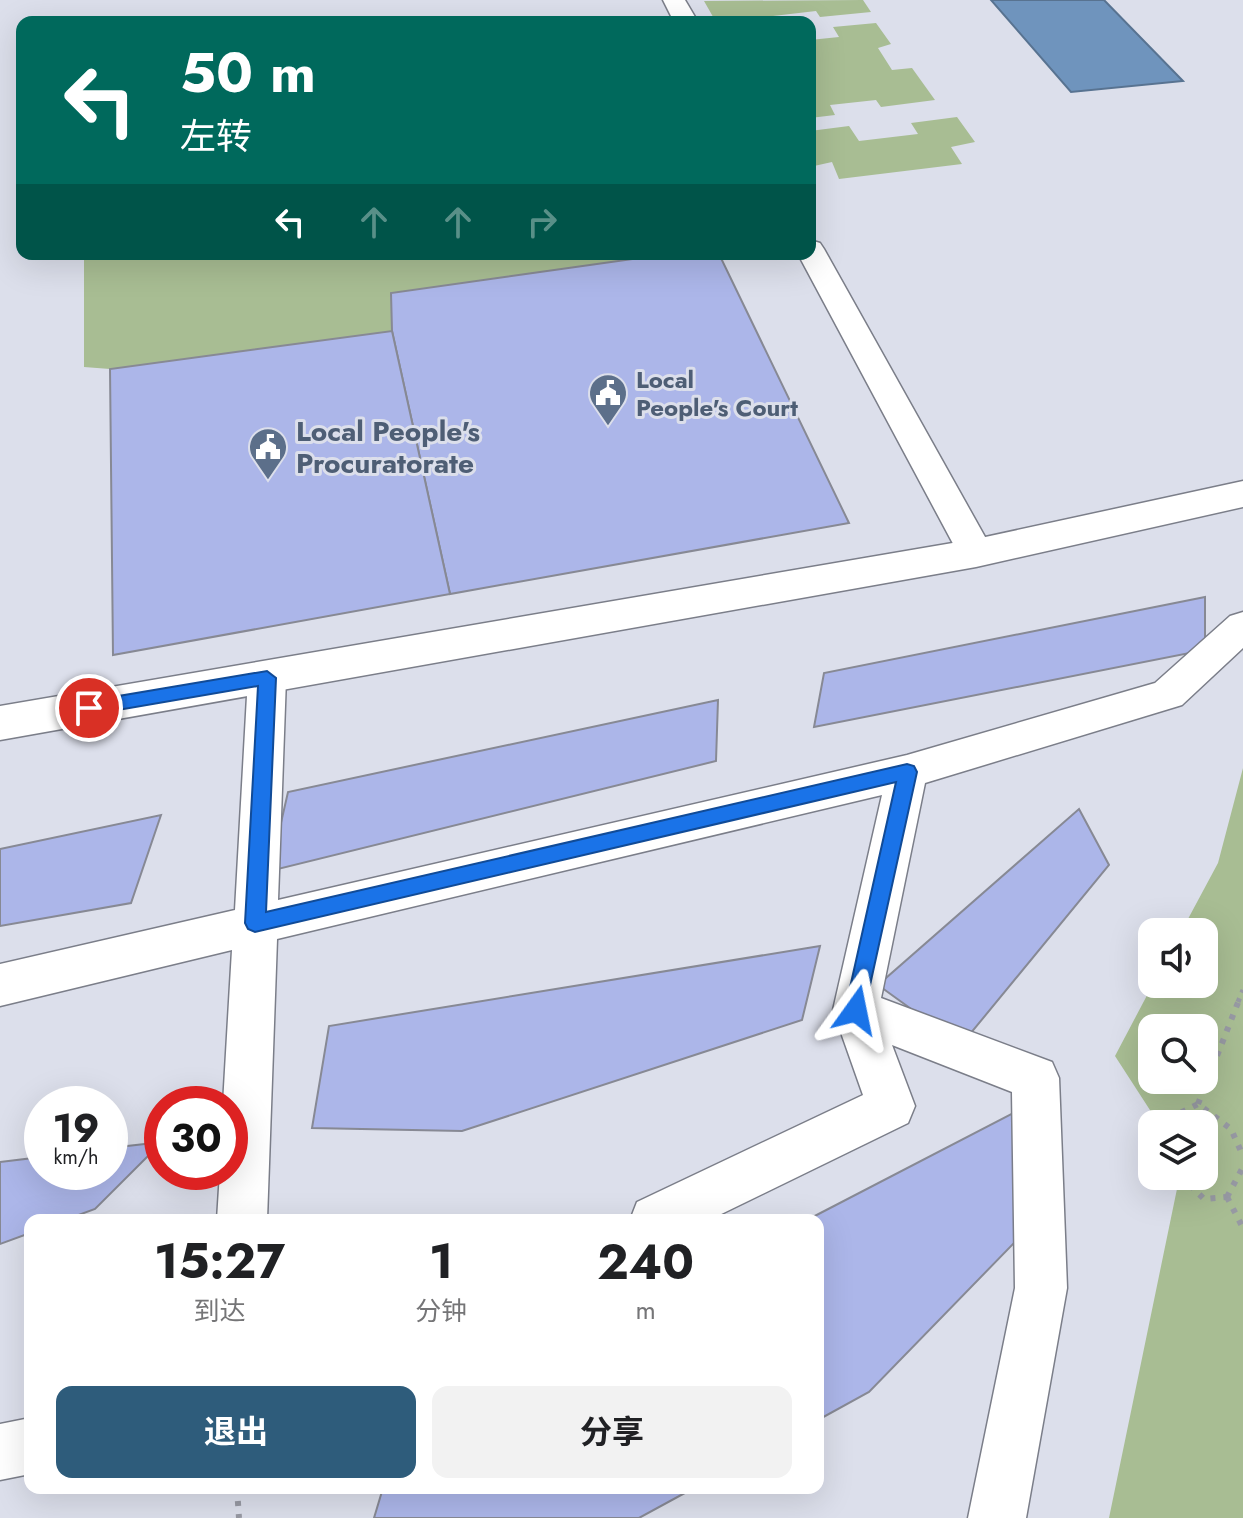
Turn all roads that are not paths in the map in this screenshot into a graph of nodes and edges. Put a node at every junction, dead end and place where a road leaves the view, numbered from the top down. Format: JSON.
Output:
{"nodes":[{"id":1,"x":816,"y":260,"type":"edge"},
{"id":2,"x":1243,"y":494,"type":"edge"},
{"id":3,"x":976,"y":553,"type":"junction"},
{"id":4,"x":1243,"y":626,"type":"edge"},
{"id":5,"x":267,"y":678,"type":"junction"},
{"id":6,"x":0,"y":723,"type":"edge"},
{"id":7,"x":907,"y":772,"type":"junction"},
{"id":8,"x":255,"y":923,"type":"junction"},
{"id":9,"x":0,"y":985,"type":"edge"},
{"id":10,"x":856,"y":1010,"type":"junction"},
{"id":11,"x":242,"y":1214,"type":"edge"},
{"id":12,"x":667,"y":1214,"type":"edge"},
{"id":13,"x":24,"y":1447,"type":"edge"},
{"id":14,"x":0,"y":1452,"type":"edge"},
{"id":15,"x":997,"y":1518,"type":"edge"}],
"edges":[{"from":1,"to":3,"type":"street"},
{"from":2,"to":3,"type":"street"},
{"from":3,"to":5,"type":"street"},
{"from":4,"to":7,"type":"street"},
{"from":5,"to":6,"type":"street"},
{"from":5,"to":8,"type":"street"},
{"from":7,"to":8,"type":"street"},
{"from":7,"to":10,"type":"street"},
{"from":8,"to":9,"type":"street"},
{"from":8,"to":11,"type":"street"},
{"from":10,"to":12,"type":"street"},
{"from":10,"to":15,"type":"street"},
{"from":13,"to":14,"type":"street"}]}
